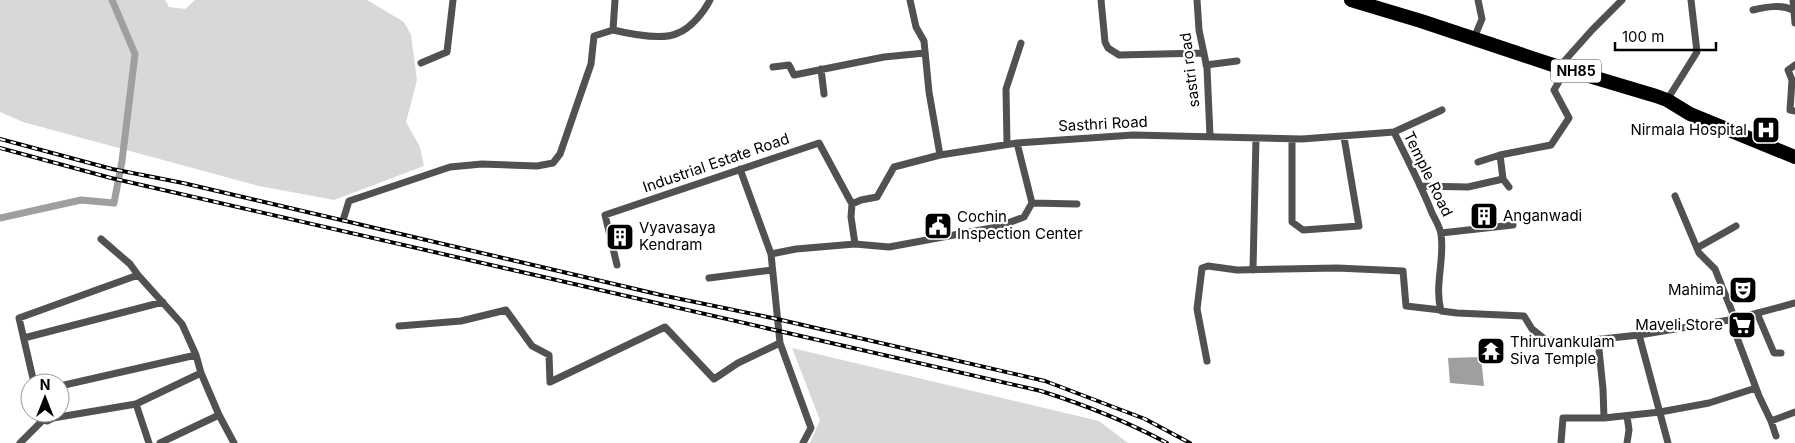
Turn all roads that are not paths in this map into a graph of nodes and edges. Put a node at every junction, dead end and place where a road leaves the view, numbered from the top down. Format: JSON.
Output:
{"nodes":[{"id":1,"x":453,"y":0,"type":"edge"},
{"id":2,"x":616,"y":0,"type":"edge"},
{"id":3,"x":710,"y":0,"type":"edge"},
{"id":4,"x":910,"y":0,"type":"edge"},
{"id":5,"x":1101,"y":0,"type":"edge"},
{"id":6,"x":1197,"y":0,"type":"edge"},
{"id":7,"x":1350,"y":0,"type":"edge"},
{"id":8,"x":1478,"y":0,"type":"edge"},
{"id":9,"x":1624,"y":0,"type":"edge"},
{"id":10,"x":1691,"y":0,"type":"edge"},
{"id":11,"x":1793,"y":0,"type":"edge"},
{"id":12,"x":1366,"y":3,"type":"edge"},
{"id":13,"x":1753,"y":10,"type":"dead end"},
{"id":14,"x":1793,"y":10,"type":"junction"},
{"id":15,"x":1795,"y":24,"type":"edge"},
{"id":16,"x":613,"y":30,"type":"junction"},
{"id":17,"x":1474,"y":38,"type":"junction"},
{"id":18,"x":1021,"y":43,"type":"dead end"},
{"id":19,"x":925,"y":53,"type":"junction"},
{"id":20,"x":1204,"y":53,"type":"junction"},
{"id":21,"x":1237,"y":61,"type":"dead end"},
{"id":22,"x":421,"y":63,"type":"dead end"},
{"id":23,"x":1206,"y":65,"type":"junction"},
{"id":24,"x":1795,"y":65,"type":"edge"},
{"id":25,"x":773,"y":67,"type":"dead end"},
{"id":26,"x":1563,"y":67,"type":"junction"},
{"id":27,"x":821,"y":69,"type":"junction"},
{"id":28,"x":824,"y":94,"type":"dead end"},
{"id":29,"x":1666,"y":100,"type":"junction"},
{"id":30,"x":1442,"y":110,"type":"dead end"},
{"id":31,"x":1795,"y":111,"type":"edge"},
{"id":32,"x":1394,"y":132,"type":"junction"},
{"id":33,"x":1210,"y":136,"type":"junction"},
{"id":34,"x":1344,"y":137,"type":"junction"},
{"id":35,"x":1256,"y":138,"type":"junction"},
{"id":36,"x":1292,"y":139,"type":"junction"},
{"id":37,"x":1016,"y":143,"type":"junction"},
{"id":38,"x":1007,"y":144,"type":"junction"},
{"id":39,"x":940,"y":155,"type":"junction"},
{"id":40,"x":1500,"y":155,"type":"junction"},
{"id":41,"x":1795,"y":157,"type":"edge"},
{"id":42,"x":1478,"y":162,"type":"dead end"},
{"id":43,"x":740,"y":169,"type":"junction"},
{"id":44,"x":1503,"y":179,"type":"junction"},
{"id":45,"x":1420,"y":186,"type":"junction"},
{"id":46,"x":1509,"y":187,"type":"dead end"},
{"id":47,"x":1675,"y":196,"type":"dead end"},
{"id":48,"x":1032,"y":203,"type":"junction"},
{"id":49,"x":852,"y":204,"type":"junction"},
{"id":50,"x":1077,"y":204,"type":"dead end"},
{"id":51,"x":344,"y":218,"type":"dead end"},
{"id":52,"x":1513,"y":225,"type":"dead end"},
{"id":53,"x":1736,"y":226,"type":"dead end"},
{"id":54,"x":1441,"y":233,"type":"junction"},
{"id":55,"x":101,"y":239,"type":"dead end"},
{"id":56,"x":855,"y":244,"type":"junction"},
{"id":57,"x":1697,"y":248,"type":"junction"},
{"id":58,"x":771,"y":254,"type":"junction"},
{"id":59,"x":617,"y":265,"type":"dead end"},
{"id":60,"x":772,"y":270,"type":"junction"},
{"id":61,"x":1253,"y":270,"type":"junction"},
{"id":62,"x":138,"y":274,"type":"junction"},
{"id":63,"x":709,"y":278,"type":"dead end"},
{"id":64,"x":163,"y":302,"type":"junction"},
{"id":65,"x":1795,"y":302,"type":"edge"},
{"id":66,"x":1440,"y":310,"type":"junction"},
{"id":67,"x":1757,"y":313,"type":"junction"},
{"id":68,"x":1733,"y":319,"type":"junction"},
{"id":69,"x":399,"y":326,"type":"dead end"},
{"id":70,"x":1639,"y":335,"type":"junction"},
{"id":71,"x":24,"y":338,"type":"junction"},
{"id":72,"x":1598,"y":340,"type":"junction"},
{"id":73,"x":780,"y":343,"type":"junction"},
{"id":74,"x":1781,"y":353,"type":"dead end"},
{"id":75,"x":196,"y":355,"type":"junction"},
{"id":76,"x":1207,"y":361,"type":"dead end"},
{"id":77,"x":32,"y":373,"type":"edge"},
{"id":78,"x":201,"y":373,"type":"junction"},
{"id":79,"x":70,"y":384,"type":"edge"},
{"id":80,"x":1756,"y":388,"type":"junction"},
{"id":81,"x":136,"y":404,"type":"junction"},
{"id":82,"x":1660,"y":412,"type":"junction"},
{"id":83,"x":1795,"y":412,"type":"edge"},
{"id":84,"x":70,"y":414,"type":"edge"},
{"id":85,"x":219,"y":415,"type":"junction"},
{"id":86,"x":1627,"y":416,"type":"junction"},
{"id":87,"x":1604,"y":418,"type":"junction"},
{"id":88,"x":1771,"y":421,"type":"junction"},
{"id":89,"x":40,"y":423,"type":"edge"},
{"id":90,"x":1776,"y":436,"type":"dead end"},
{"id":91,"x":20,"y":443,"type":"edge"},
{"id":92,"x":149,"y":443,"type":"edge"},
{"id":93,"x":160,"y":443,"type":"edge"},
{"id":94,"x":234,"y":443,"type":"edge"},
{"id":95,"x":803,"y":443,"type":"edge"},
{"id":96,"x":1561,"y":443,"type":"edge"},
{"id":97,"x":1627,"y":443,"type":"edge"},
{"id":98,"x":1668,"y":443,"type":"edge"}],
"edges":[{"from":1,"to":22,"type":"street"},
{"from":2,"to":16,"type":"street"},
{"from":3,"to":16,"type":"street"},
{"from":4,"to":19,"type":"street"},
{"from":5,"to":20,"type":"street"},
{"from":6,"to":20,"type":"street","name":"sastri road"},
{"from":7,"to":12,"type":"highway","number":"NH85"},
{"from":8,"to":17,"type":"street"},
{"from":9,"to":26,"type":"street"},
{"from":10,"to":29,"type":"street"},
{"from":11,"to":14,"type":"street"},
{"from":12,"to":17,"type":"highway","number":"NH85"},
{"from":13,"to":14,"type":"street"},
{"from":14,"to":15,"type":"street"},
{"from":16,"to":51,"type":"street"},
{"from":17,"to":26,"type":"highway","number":"NH85"},
{"from":18,"to":38,"type":"street"},
{"from":19,"to":27,"type":"street"},
{"from":19,"to":39,"type":"street"},
{"from":20,"to":23,"type":"street","name":"sastri road"},
{"from":21,"to":23,"type":"street"},
{"from":23,"to":33,"type":"street","name":"sastri road"},
{"from":24,"to":31,"type":"street"},
{"from":25,"to":27,"type":"street"},
{"from":26,"to":29,"type":"highway","number":"NH85"},
{"from":26,"to":40,"type":"street"},
{"from":27,"to":28,"type":"street"},
{"from":29,"to":41,"type":"highway","number":"NH85"},
{"from":30,"to":32,"type":"street"},
{"from":32,"to":34,"type":"street","name":"Temple Road"},
{"from":32,"to":45,"type":"street","name":"Temple Road"},
{"from":33,"to":35,"type":"street","name":"Temple Road"},
{"from":33,"to":37,"type":"street","name":"Sasthri Road"},
{"from":34,"to":36,"type":"street","name":"Temple Road"},
{"from":34,"to":36,"type":"street"},
{"from":35,"to":36,"type":"street","name":"Temple Road"},
{"from":35,"to":61,"type":"street"},
{"from":37,"to":38,"type":"street","name":"Sasthri Road"},
{"from":37,"to":48,"type":"street"},
{"from":38,"to":39,"type":"street","name":"Sasthri Road"},
{"from":39,"to":49,"type":"street","name":"Sasthri Road"},
{"from":40,"to":42,"type":"street"},
{"from":40,"to":44,"type":"street"},
{"from":43,"to":49,"type":"street","name":"Industrial Estate Road"},
{"from":43,"to":58,"type":"street"},
{"from":43,"to":59,"type":"street","name":"Industrial Estate Road"},
{"from":44,"to":45,"type":"street"},
{"from":44,"to":46,"type":"street"},
{"from":45,"to":54,"type":"street","name":"Temple Road"},
{"from":47,"to":57,"type":"street"},
{"from":48,"to":50,"type":"street"},
{"from":48,"to":56,"type":"street"},
{"from":49,"to":56,"type":"street"},
{"from":52,"to":54,"type":"street"},
{"from":53,"to":57,"type":"street"},
{"from":54,"to":66,"type":"street","name":"Temple Road"},
{"from":55,"to":62,"type":"street"},
{"from":56,"to":58,"type":"street"},
{"from":57,"to":68,"type":"street"},
{"from":58,"to":60,"type":"street"},
{"from":60,"to":63,"type":"street"},
{"from":60,"to":73,"type":"street"},
{"from":61,"to":66,"type":"street"},
{"from":61,"to":76,"type":"street"},
{"from":62,"to":64,"type":"street"},
{"from":62,"to":71,"type":"street"},
{"from":64,"to":71,"type":"street"},
{"from":64,"to":75,"type":"street"},
{"from":65,"to":67,"type":"street"},
{"from":66,"to":72,"type":"street"},
{"from":67,"to":68,"type":"street"},
{"from":67,"to":74,"type":"street"},
{"from":68,"to":70,"type":"street"},
{"from":68,"to":80,"type":"street"},
{"from":69,"to":73,"type":"street"},
{"from":70,"to":72,"type":"street"},
{"from":70,"to":82,"type":"street"},
{"from":71,"to":77,"type":"street"},
{"from":72,"to":87,"type":"street"},
{"from":73,"to":95,"type":"street"},
{"from":75,"to":78,"type":"street"},
{"from":75,"to":79,"type":"street"},
{"from":78,"to":81,"type":"street"},
{"from":78,"to":85,"type":"street"},
{"from":80,"to":82,"type":"street"},
{"from":80,"to":88,"type":"street"},
{"from":81,"to":84,"type":"street"},
{"from":81,"to":92,"type":"street"},
{"from":82,"to":86,"type":"street"},
{"from":82,"to":98,"type":"street"},
{"from":83,"to":88,"type":"street"},
{"from":85,"to":93,"type":"street"},
{"from":85,"to":94,"type":"street"},
{"from":86,"to":87,"type":"street"},
{"from":86,"to":97,"type":"street"},
{"from":87,"to":96,"type":"street"},
{"from":88,"to":90,"type":"street"},
{"from":89,"to":91,"type":"street"}]}
